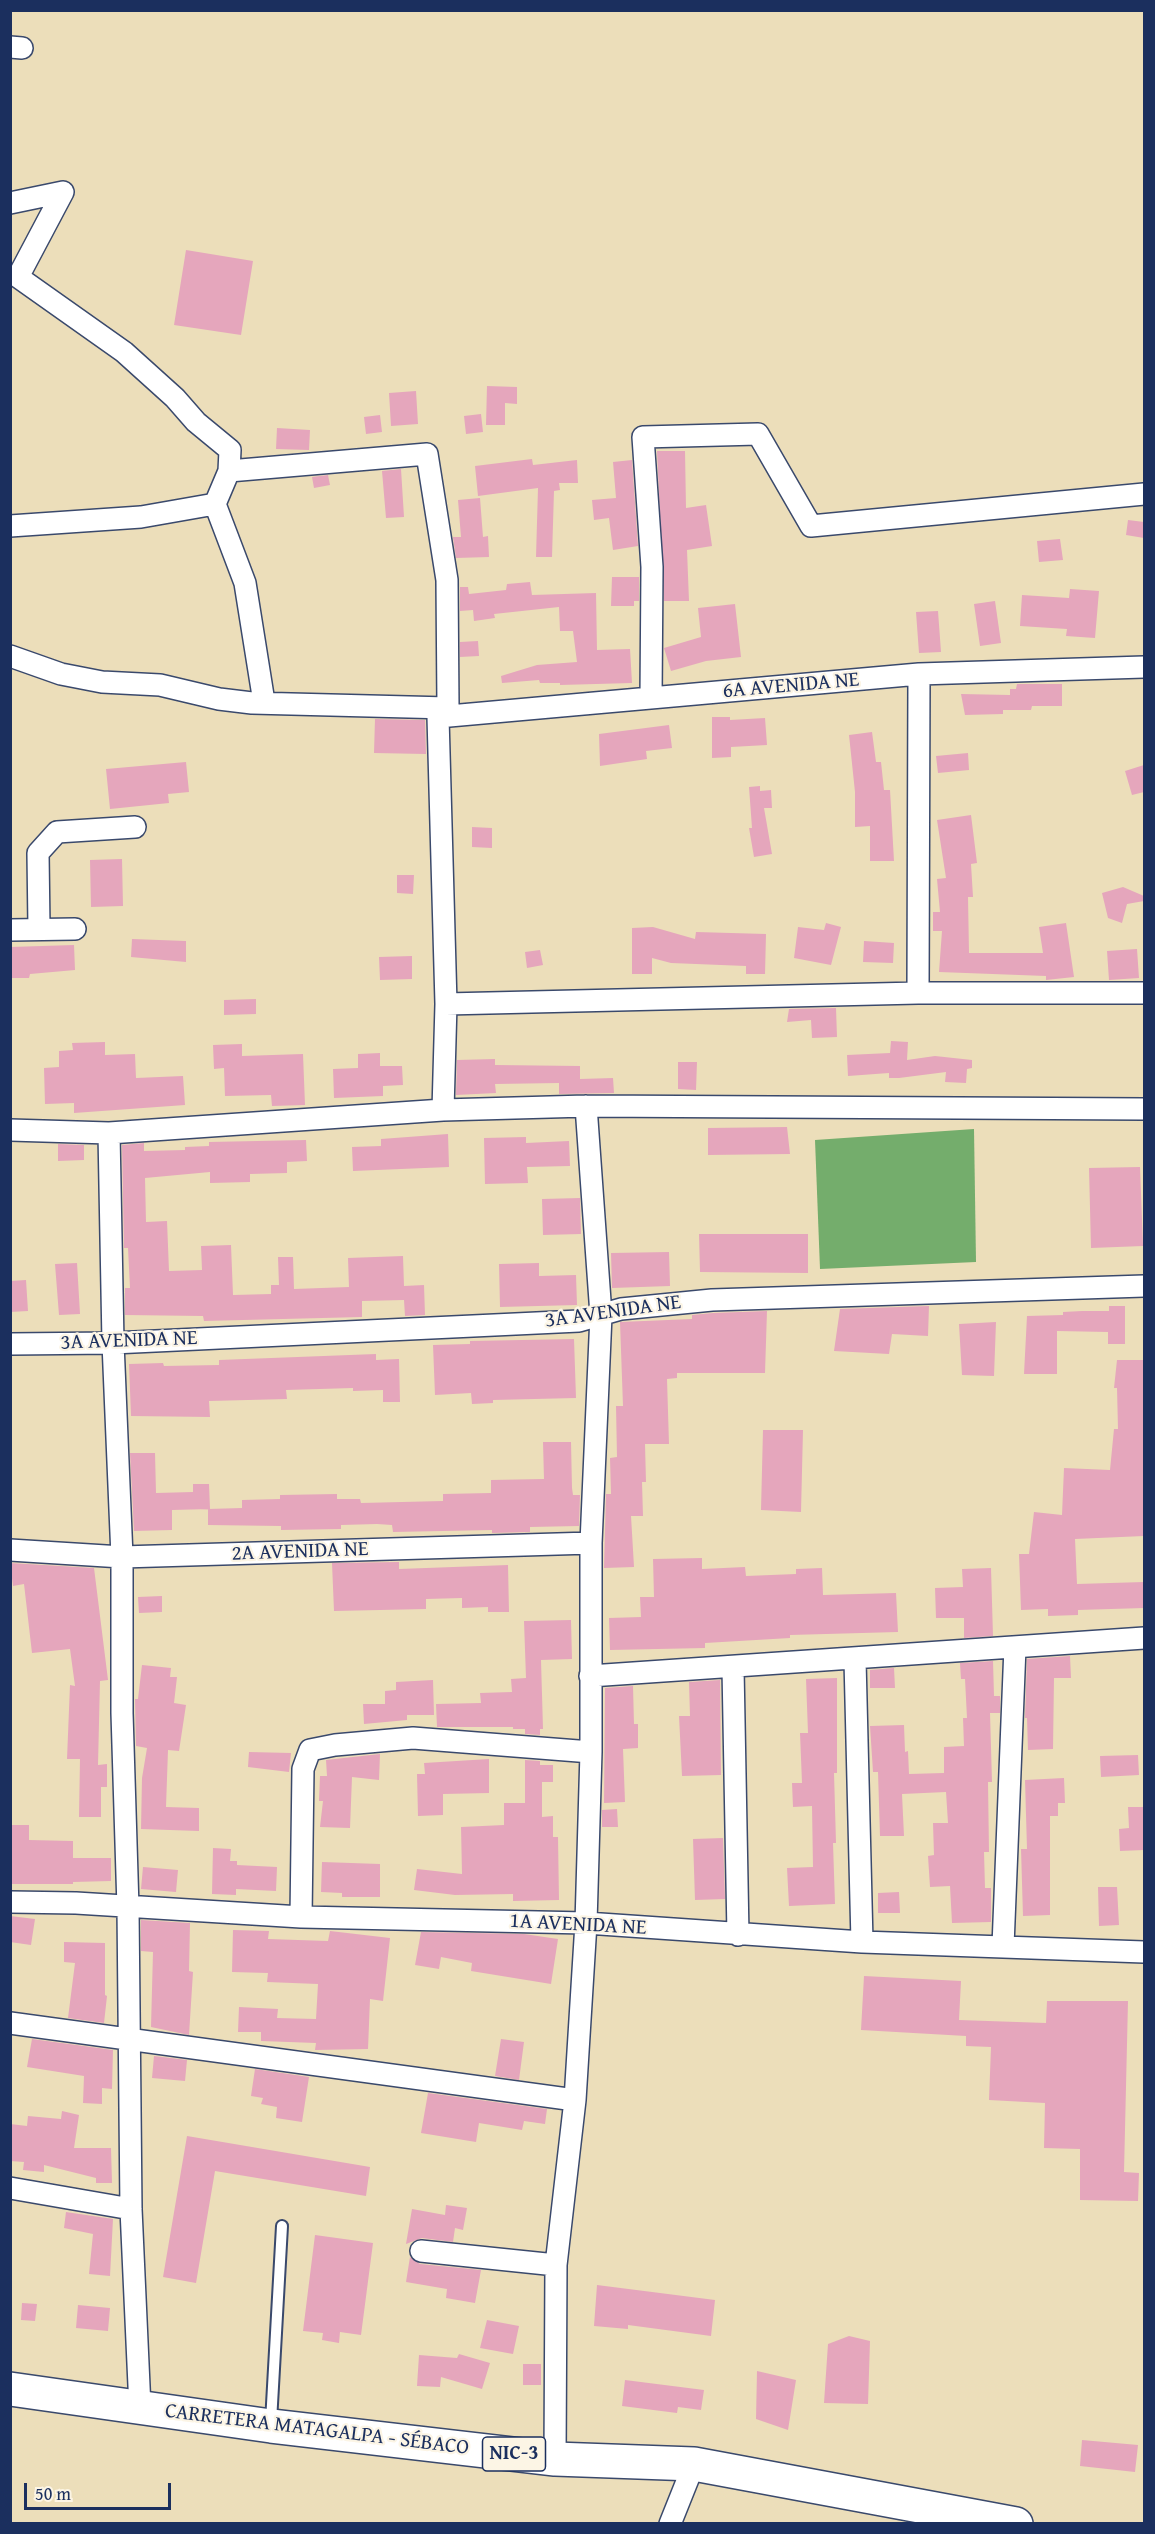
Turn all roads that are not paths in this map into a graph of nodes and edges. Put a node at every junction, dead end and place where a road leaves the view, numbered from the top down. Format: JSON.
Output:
{"nodes":[{"id":1,"x":10,"y":203,"type":"edge"},
{"id":2,"x":228,"y":471,"type":"junction"},
{"id":3,"x":1144,"y":494,"type":"edge"},
{"id":4,"x":215,"y":504,"type":"junction"},
{"id":5,"x":10,"y":526,"type":"edge"},
{"id":6,"x":10,"y":656,"type":"edge"},
{"id":7,"x":1144,"y":667,"type":"edge"},
{"id":8,"x":919,"y":675,"type":"junction"},
{"id":9,"x":651,"y":698,"type":"junction"},
{"id":10,"x":264,"y":702,"type":"junction"},
{"id":11,"x":443,"y":712,"type":"junction"},
{"id":12,"x":135,"y":827,"type":"dead end"},
{"id":13,"x":39,"y":928,"type":"junction"},
{"id":14,"x":75,"y":929,"type":"dead end"},
{"id":15,"x":10,"y":930,"type":"edge"},
{"id":16,"x":918,"y":993,"type":"junction"},
{"id":17,"x":1144,"y":993,"type":"edge"},
{"id":18,"x":446,"y":1004,"type":"junction"},
{"id":19,"x":586,"y":1106,"type":"junction"},
{"id":20,"x":1144,"y":1109,"type":"edge"},
{"id":21,"x":442,"y":1110,"type":"junction"},
{"id":22,"x":10,"y":1130,"type":"edge"},
{"id":23,"x":109,"y":1133,"type":"junction"},
{"id":24,"x":1144,"y":1286,"type":"edge"},
{"id":25,"x":601,"y":1315,"type":"junction"},
{"id":26,"x":10,"y":1344,"type":"edge"},
{"id":27,"x":112,"y":1344,"type":"junction"},
{"id":28,"x":591,"y":1544,"type":"junction"},
{"id":29,"x":10,"y":1550,"type":"edge"},
{"id":30,"x":122,"y":1557,"type":"junction"},
{"id":31,"x":1144,"y":1638,"type":"edge"},
{"id":32,"x":1015,"y":1647,"type":"junction"},
{"id":33,"x":855,"y":1660,"type":"junction"},
{"id":34,"x":733,"y":1668,"type":"junction"},
{"id":35,"x":590,"y":1677,"type":"junction"},
{"id":36,"x":591,"y":1752,"type":"junction"},
{"id":37,"x":10,"y":1902,"type":"edge"},
{"id":38,"x":128,"y":1908,"type":"junction"},
{"id":39,"x":301,"y":1917,"type":"junction"},
{"id":40,"x":586,"y":1923,"type":"junction"},
{"id":41,"x":738,"y":1935,"type":"junction"},
{"id":42,"x":862,"y":1941,"type":"junction"},
{"id":43,"x":1003,"y":1946,"type":"junction"},
{"id":44,"x":1144,"y":1952,"type":"edge"},
{"id":45,"x":10,"y":2023,"type":"edge"},
{"id":46,"x":129,"y":2038,"type":"junction"},
{"id":47,"x":575,"y":2100,"type":"junction"},
{"id":48,"x":10,"y":2188,"type":"edge"},
{"id":49,"x":131,"y":2210,"type":"junction"},
{"id":50,"x":282,"y":2226,"type":"dead end"},
{"id":51,"x":421,"y":2251,"type":"dead end"},
{"id":52,"x":556,"y":2265,"type":"junction"},
{"id":53,"x":10,"y":2389,"type":"edge"},
{"id":54,"x":140,"y":2408,"type":"junction"},
{"id":55,"x":271,"y":2426,"type":"junction"},
{"id":56,"x":555,"y":2458,"type":"junction"},
{"id":57,"x":694,"y":2464,"type":"junction"},
{"id":58,"x":670,"y":2523,"type":"edge"},
{"id":59,"x":1016,"y":2523,"type":"edge"}],
"edges":[{"from":1,"to":2,"type":"street"},
{"from":2,"to":4,"type":"street"},
{"from":2,"to":11,"type":"street"},
{"from":3,"to":9,"type":"street"},
{"from":4,"to":5,"type":"street"},
{"from":4,"to":10,"type":"street"},
{"from":6,"to":10,"type":"street","name":"6A AVENIDA NE"},
{"from":7,"to":8,"type":"street","name":"6A AVENIDA NE"},
{"from":8,"to":9,"type":"street","name":"6A AVENIDA NE"},
{"from":8,"to":16,"type":"street"},
{"from":9,"to":11,"type":"street","name":"6A AVENIDA NE"},
{"from":10,"to":11,"type":"street","name":"6A AVENIDA NE"},
{"from":11,"to":18,"type":"street"},
{"from":12,"to":13,"type":"street"},
{"from":13,"to":14,"type":"street"},
{"from":13,"to":15,"type":"street"},
{"from":16,"to":17,"type":"street"},
{"from":16,"to":18,"type":"street"},
{"from":18,"to":21,"type":"street"},
{"from":19,"to":20,"type":"street"},
{"from":19,"to":21,"type":"street"},
{"from":19,"to":25,"type":"street"},
{"from":21,"to":23,"type":"street"},
{"from":22,"to":23,"type":"street"},
{"from":23,"to":27,"type":"street"},
{"from":24,"to":25,"type":"street","name":"3A AVENIDA NE"},
{"from":25,"to":27,"type":"street","name":"3A AVENIDA NE"},
{"from":25,"to":28,"type":"street"},
{"from":26,"to":27,"type":"street","name":"3A AVENIDA NE"},
{"from":27,"to":30,"type":"street"},
{"from":28,"to":30,"type":"street","name":"2A AVENIDA NE"},
{"from":28,"to":35,"type":"street"},
{"from":29,"to":30,"type":"street","name":"2A AVENIDA NE"},
{"from":30,"to":38,"type":"street"},
{"from":31,"to":32,"type":"street"},
{"from":32,"to":33,"type":"street"},
{"from":32,"to":43,"type":"street"},
{"from":33,"to":34,"type":"street"},
{"from":33,"to":42,"type":"street"},
{"from":34,"to":35,"type":"street"},
{"from":34,"to":41,"type":"street"},
{"from":35,"to":36,"type":"street"},
{"from":36,"to":39,"type":"street"},
{"from":36,"to":40,"type":"street"},
{"from":37,"to":38,"type":"street","name":"1A AVENIDA NE"},
{"from":38,"to":39,"type":"street","name":"1A AVENIDA NE"},
{"from":38,"to":46,"type":"street"},
{"from":39,"to":40,"type":"street","name":"1A AVENIDA NE"},
{"from":40,"to":41,"type":"street","name":"1A AVENIDA NE"},
{"from":40,"to":47,"type":"street"},
{"from":41,"to":42,"type":"street","name":"1A AVENIDA NE"},
{"from":42,"to":43,"type":"street","name":"1A AVENIDA NE"},
{"from":43,"to":44,"type":"street","name":"1A AVENIDA NE"},
{"from":45,"to":46,"type":"street"},
{"from":46,"to":47,"type":"street"},
{"from":46,"to":49,"type":"street"},
{"from":47,"to":52,"type":"street"},
{"from":48,"to":49,"type":"street"},
{"from":49,"to":54,"type":"street"},
{"from":50,"to":55,"type":"lane"},
{"from":51,"to":52,"type":"street"},
{"from":52,"to":56,"type":"street"},
{"from":53,"to":54,"type":"main road","name":"CARRETERA MATAGALPA - SÉBACO","number":"NIC-3"},
{"from":54,"to":55,"type":"main road","name":"CARRETERA MATAGALPA - SÉBACO","number":"NIC-3"},
{"from":55,"to":56,"type":"main road","name":"CARRETERA MATAGALPA - SÉBACO","number":"NIC-3"},
{"from":56,"to":57,"type":"main road","name":"CARRETERA MATAGALPA - SÉBACO","number":"NIC-3"},
{"from":57,"to":58,"type":"street"},
{"from":57,"to":59,"type":"main road","name":"CARRETERA MATAGALPA - SÉBACO","number":"NIC-3"}]}
